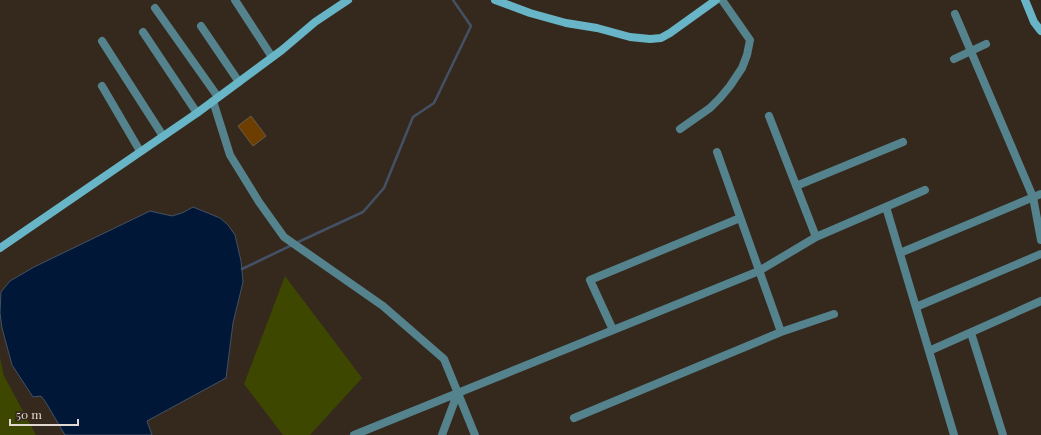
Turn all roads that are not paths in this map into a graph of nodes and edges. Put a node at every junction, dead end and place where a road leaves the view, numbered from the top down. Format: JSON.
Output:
{"nodes":[{"id":1,"x":235,"y":0,"type":"edge"},
{"id":2,"x":348,"y":0,"type":"edge"},
{"id":3,"x":495,"y":0,"type":"edge"},
{"id":4,"x":716,"y":0,"type":"edge"},
{"id":5,"x":722,"y":0,"type":"edge"},
{"id":6,"x":1025,"y":0,"type":"edge"},
{"id":7,"x":155,"y":8,"type":"dead end"},
{"id":8,"x":955,"y":14,"type":"dead end"},
{"id":9,"x":201,"y":26,"type":"dead end"},
{"id":10,"x":1041,"y":31,"type":"edge"},
{"id":11,"x":143,"y":32,"type":"dead end"},
{"id":12,"x":102,"y":41,"type":"dead end"},
{"id":13,"x":986,"y":44,"type":"dead end"},
{"id":14,"x":971,"y":51,"type":"junction"},
{"id":15,"x":272,"y":57,"type":"junction"},
{"id":16,"x":954,"y":59,"type":"dead end"},
{"id":17,"x":239,"y":82,"type":"junction"},
{"id":18,"x":102,"y":86,"type":"dead end"},
{"id":19,"x":215,"y":99,"type":"junction"},
{"id":20,"x":197,"y":113,"type":"junction"},
{"id":21,"x":769,"y":116,"type":"dead end"},
{"id":22,"x":680,"y":129,"type":"dead end"},
{"id":23,"x":163,"y":136,"type":"junction"},
{"id":24,"x":902,"y":142,"type":"dead end"},
{"id":25,"x":140,"y":151,"type":"junction"},
{"id":26,"x":716,"y":152,"type":"dead end"},
{"id":27,"x":796,"y":186,"type":"junction"},
{"id":28,"x":925,"y":190,"type":"dead end"},
{"id":29,"x":1037,"y":195,"type":"edge"},
{"id":30,"x":886,"y":206,"type":"junction"},
{"id":31,"x":740,"y":218,"type":"junction"},
{"id":32,"x":816,"y":237,"type":"junction"},
{"id":33,"x":1041,"y":240,"type":"edge"},
{"id":34,"x":0,"y":248,"type":"edge"},
{"id":35,"x":900,"y":253,"type":"junction"},
{"id":36,"x":1041,"y":254,"type":"edge"},
{"id":37,"x":759,"y":272,"type":"junction"},
{"id":38,"x":1041,"y":301,"type":"edge"},
{"id":39,"x":916,"y":307,"type":"junction"},
{"id":40,"x":834,"y":314,"type":"dead end"},
{"id":41,"x":613,"y":330,"type":"junction"},
{"id":42,"x":781,"y":332,"type":"junction"},
{"id":43,"x":971,"y":333,"type":"junction"},
{"id":44,"x":929,"y":351,"type":"junction"},
{"id":45,"x":458,"y":392,"type":"junction"},
{"id":46,"x":574,"y":418,"type":"dead end"},
{"id":47,"x":354,"y":435,"type":"edge"},
{"id":48,"x":442,"y":435,"type":"edge"},
{"id":49,"x":475,"y":435,"type":"edge"},
{"id":50,"x":954,"y":435,"type":"edge"},
{"id":51,"x":1003,"y":435,"type":"edge"}],
"edges":[{"from":1,"to":15,"type":"street"},
{"from":2,"to":15,"type":"street"},
{"from":3,"to":4,"type":"street"},
{"from":5,"to":22,"type":"street"},
{"from":6,"to":10,"type":"street"},
{"from":7,"to":19,"type":"street"},
{"from":8,"to":14,"type":"street"},
{"from":9,"to":17,"type":"street"},
{"from":11,"to":20,"type":"street"},
{"from":12,"to":23,"type":"street"},
{"from":13,"to":14,"type":"street"},
{"from":14,"to":16,"type":"street"},
{"from":14,"to":29,"type":"street"},
{"from":15,"to":17,"type":"street"},
{"from":17,"to":19,"type":"street"},
{"from":18,"to":25,"type":"street"},
{"from":19,"to":20,"type":"street"},
{"from":19,"to":45,"type":"street"},
{"from":20,"to":23,"type":"street"},
{"from":21,"to":27,"type":"street"},
{"from":23,"to":25,"type":"street"},
{"from":24,"to":27,"type":"street"},
{"from":25,"to":34,"type":"street"},
{"from":26,"to":31,"type":"street"},
{"from":27,"to":32,"type":"street"},
{"from":28,"to":30,"type":"street"},
{"from":29,"to":33,"type":"street"},
{"from":29,"to":35,"type":"street"},
{"from":30,"to":32,"type":"street"},
{"from":30,"to":35,"type":"street"},
{"from":31,"to":37,"type":"street"},
{"from":31,"to":41,"type":"street"},
{"from":32,"to":37,"type":"street"},
{"from":35,"to":39,"type":"street"},
{"from":36,"to":39,"type":"street"},
{"from":37,"to":41,"type":"street"},
{"from":37,"to":42,"type":"street"},
{"from":38,"to":43,"type":"street"},
{"from":39,"to":44,"type":"street"},
{"from":40,"to":42,"type":"street"},
{"from":41,"to":45,"type":"street"},
{"from":42,"to":46,"type":"street"},
{"from":43,"to":44,"type":"street"},
{"from":43,"to":51,"type":"street"},
{"from":44,"to":50,"type":"street"},
{"from":45,"to":47,"type":"street"},
{"from":45,"to":48,"type":"street"},
{"from":45,"to":49,"type":"street"}]}
